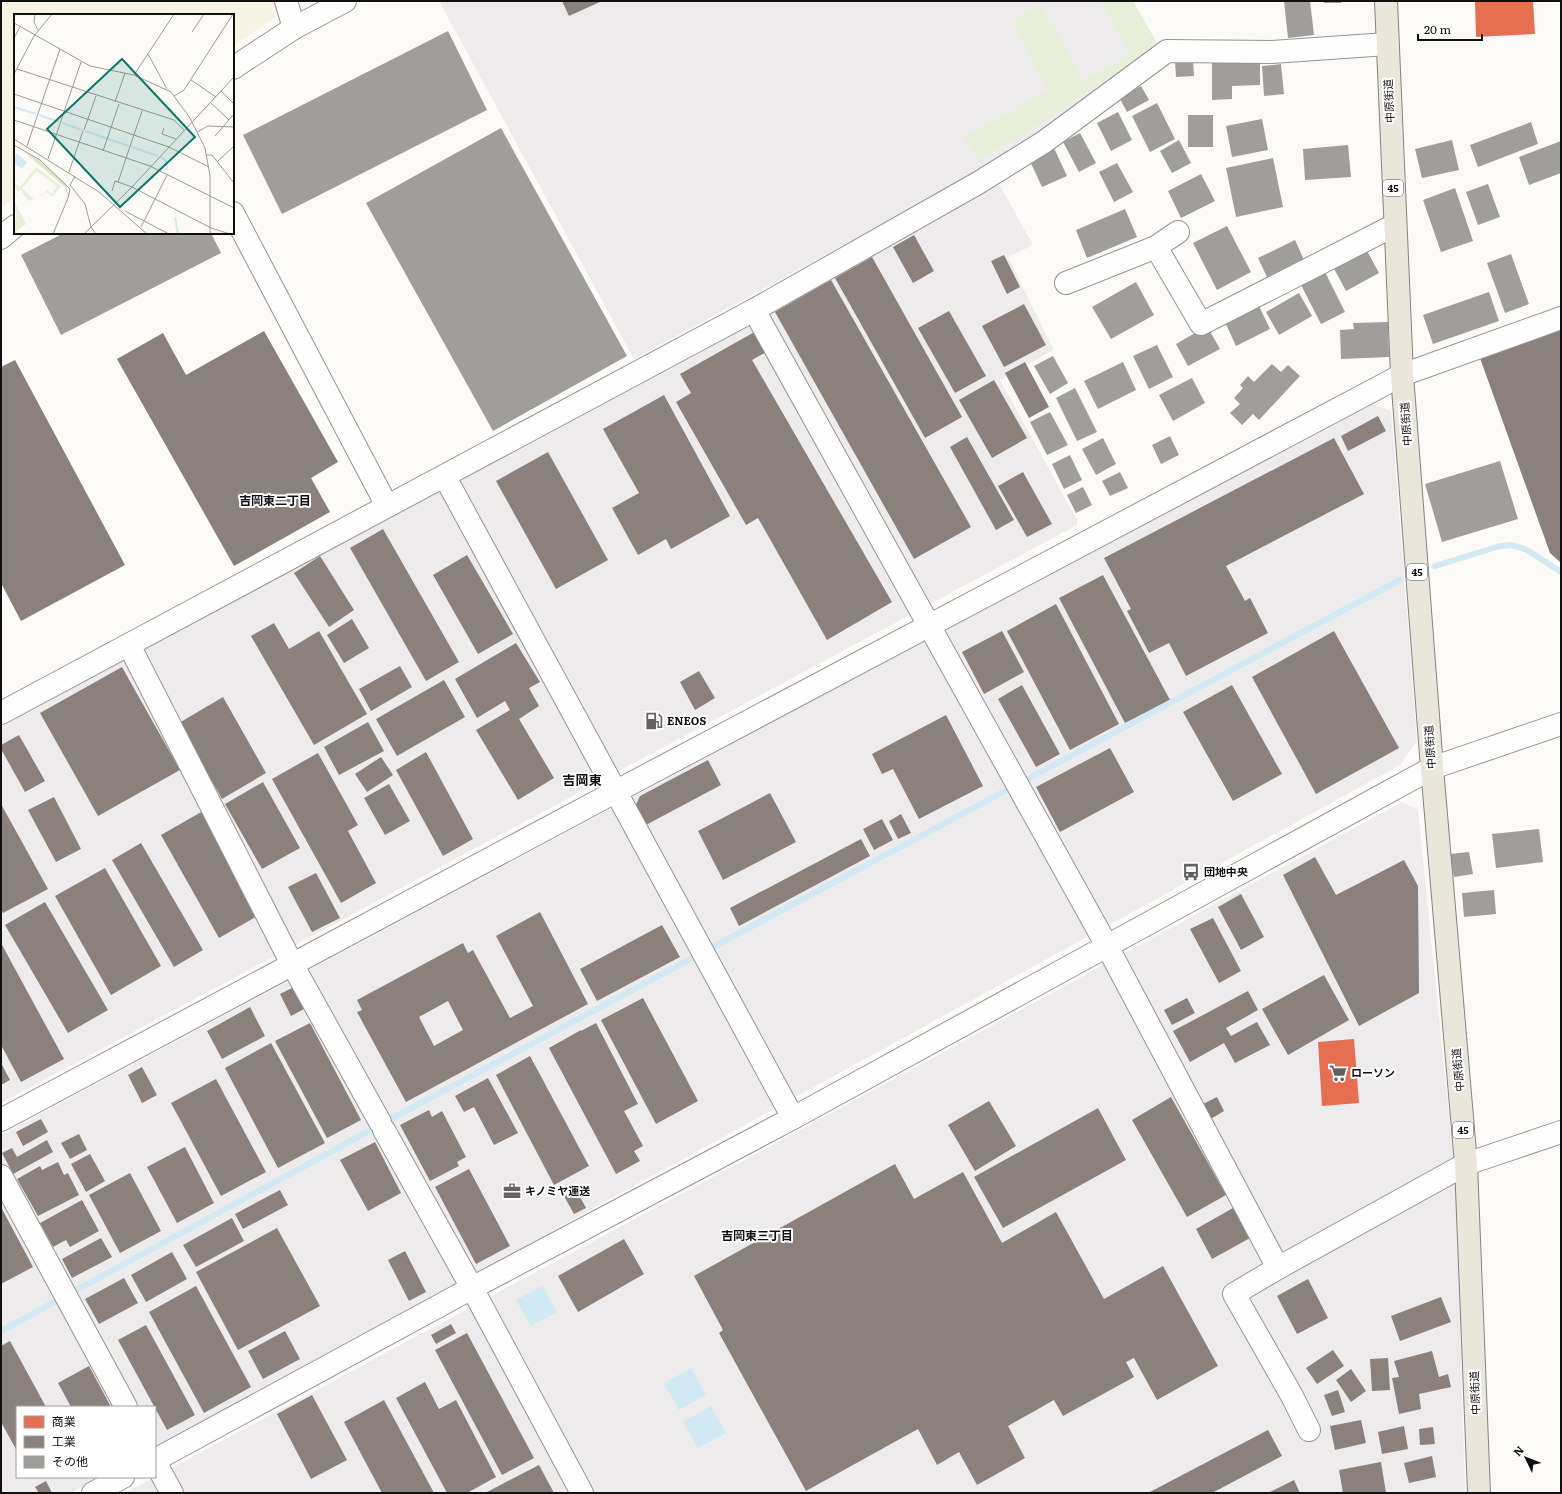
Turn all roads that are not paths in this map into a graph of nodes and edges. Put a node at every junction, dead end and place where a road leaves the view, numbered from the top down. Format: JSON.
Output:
{"nodes":[{"id":1,"x":286,"y":1,"type":"edge"},
{"id":2,"x":346,"y":1,"type":"edge"},
{"id":3,"x":1386,"y":1,"type":"edge"},
{"id":4,"x":294,"y":28,"type":"junction"},
{"id":5,"x":1387,"y":44,"type":"junction"},
{"id":6,"x":234,"y":67,"type":"edge"},
{"id":7,"x":234,"y":215,"type":"edge"},
{"id":8,"x":1395,"y":225,"type":"junction"},
{"id":9,"x":14,"y":227,"type":"edge"},
{"id":10,"x":1178,"y":232,"type":"dead end"},
{"id":11,"x":1,"y":238,"type":"edge"},
{"id":12,"x":1156,"y":247,"type":"junction"},
{"id":13,"x":1066,"y":284,"type":"dead end"},
{"id":14,"x":754,"y":310,"type":"junction"},
{"id":15,"x":1561,"y":318,"type":"edge"},
{"id":16,"x":1402,"y":375,"type":"junction"},
{"id":17,"x":445,"y":477,"type":"junction"},
{"id":18,"x":387,"y":506,"type":"junction"},
{"id":19,"x":930,"y":626,"type":"junction"},
{"id":20,"x":129,"y":645,"type":"junction"},
{"id":21,"x":1,"y":713,"type":"edge"},
{"id":22,"x":1561,"y":724,"type":"edge"},
{"id":23,"x":1432,"y":768,"type":"junction"},
{"id":24,"x":615,"y":792,"type":"junction"},
{"id":25,"x":1107,"y":946,"type":"junction"},
{"id":26,"x":292,"y":964,"type":"junction"},
{"id":27,"x":793,"y":1118,"type":"junction"},
{"id":28,"x":1,"y":1120,"type":"edge"},
{"id":29,"x":1561,"y":1132,"type":"edge"},
{"id":30,"x":1466,"y":1164,"type":"junction"},
{"id":31,"x":1,"y":1176,"type":"edge"},
{"id":32,"x":1278,"y":1268,"type":"junction"},
{"id":33,"x":472,"y":1288,"type":"junction"},
{"id":34,"x":125,"y":1406,"type":"edge"},
{"id":35,"x":1309,"y":1430,"type":"dead end"},
{"id":36,"x":156,"y":1460,"type":"edge"},
{"id":37,"x":156,"y":1463,"type":"edge"},
{"id":38,"x":121,"y":1478,"type":"edge"},
{"id":39,"x":93,"y":1493,"type":"edge"},
{"id":40,"x":172,"y":1493,"type":"edge"},
{"id":41,"x":582,"y":1493,"type":"edge"},
{"id":42,"x":1479,"y":1493,"type":"edge"}],
"edges":[{"from":1,"to":4,"type":"street"},
{"from":2,"to":4,"type":"street"},
{"from":3,"to":5,"type":"main road","name":"中原街道","number":"45"},
{"from":4,"to":6,"type":"street"},
{"from":5,"to":8,"type":"main road","name":"中原街道","number":"45"},
{"from":5,"to":14,"type":"street"},
{"from":7,"to":18,"type":"street"},
{"from":8,"to":12,"type":"street"},
{"from":8,"to":16,"type":"main road","name":"中原街道","number":"45"},
{"from":9,"to":11,"type":"street"},
{"from":10,"to":12,"type":"street"},
{"from":12,"to":13,"type":"street"},
{"from":14,"to":17,"type":"street"},
{"from":14,"to":19,"type":"street"},
{"from":15,"to":16,"type":"street"},
{"from":16,"to":19,"type":"street"},
{"from":16,"to":23,"type":"main road","name":"中原街道","number":"45"},
{"from":17,"to":18,"type":"street"},
{"from":17,"to":24,"type":"street"},
{"from":18,"to":20,"type":"street"},
{"from":19,"to":24,"type":"street"},
{"from":19,"to":25,"type":"street"},
{"from":20,"to":21,"type":"street"},
{"from":20,"to":26,"type":"street"},
{"from":22,"to":23,"type":"street"},
{"from":23,"to":25,"type":"street"},
{"from":23,"to":30,"type":"main road","name":"中原街道","number":"45"},
{"from":24,"to":26,"type":"street"},
{"from":24,"to":27,"type":"street"},
{"from":25,"to":27,"type":"street"},
{"from":25,"to":32,"type":"street"},
{"from":26,"to":28,"type":"street"},
{"from":26,"to":33,"type":"street"},
{"from":27,"to":33,"type":"street"},
{"from":29,"to":30,"type":"street"},
{"from":30,"to":32,"type":"street"},
{"from":30,"to":42,"type":"main road","name":"中原街道","number":"45"},
{"from":31,"to":34,"type":"street"},
{"from":32,"to":35,"type":"street"},
{"from":33,"to":36,"type":"street"},
{"from":33,"to":41,"type":"street"},
{"from":37,"to":40,"type":"street"},
{"from":38,"to":39,"type":"street"}]}
